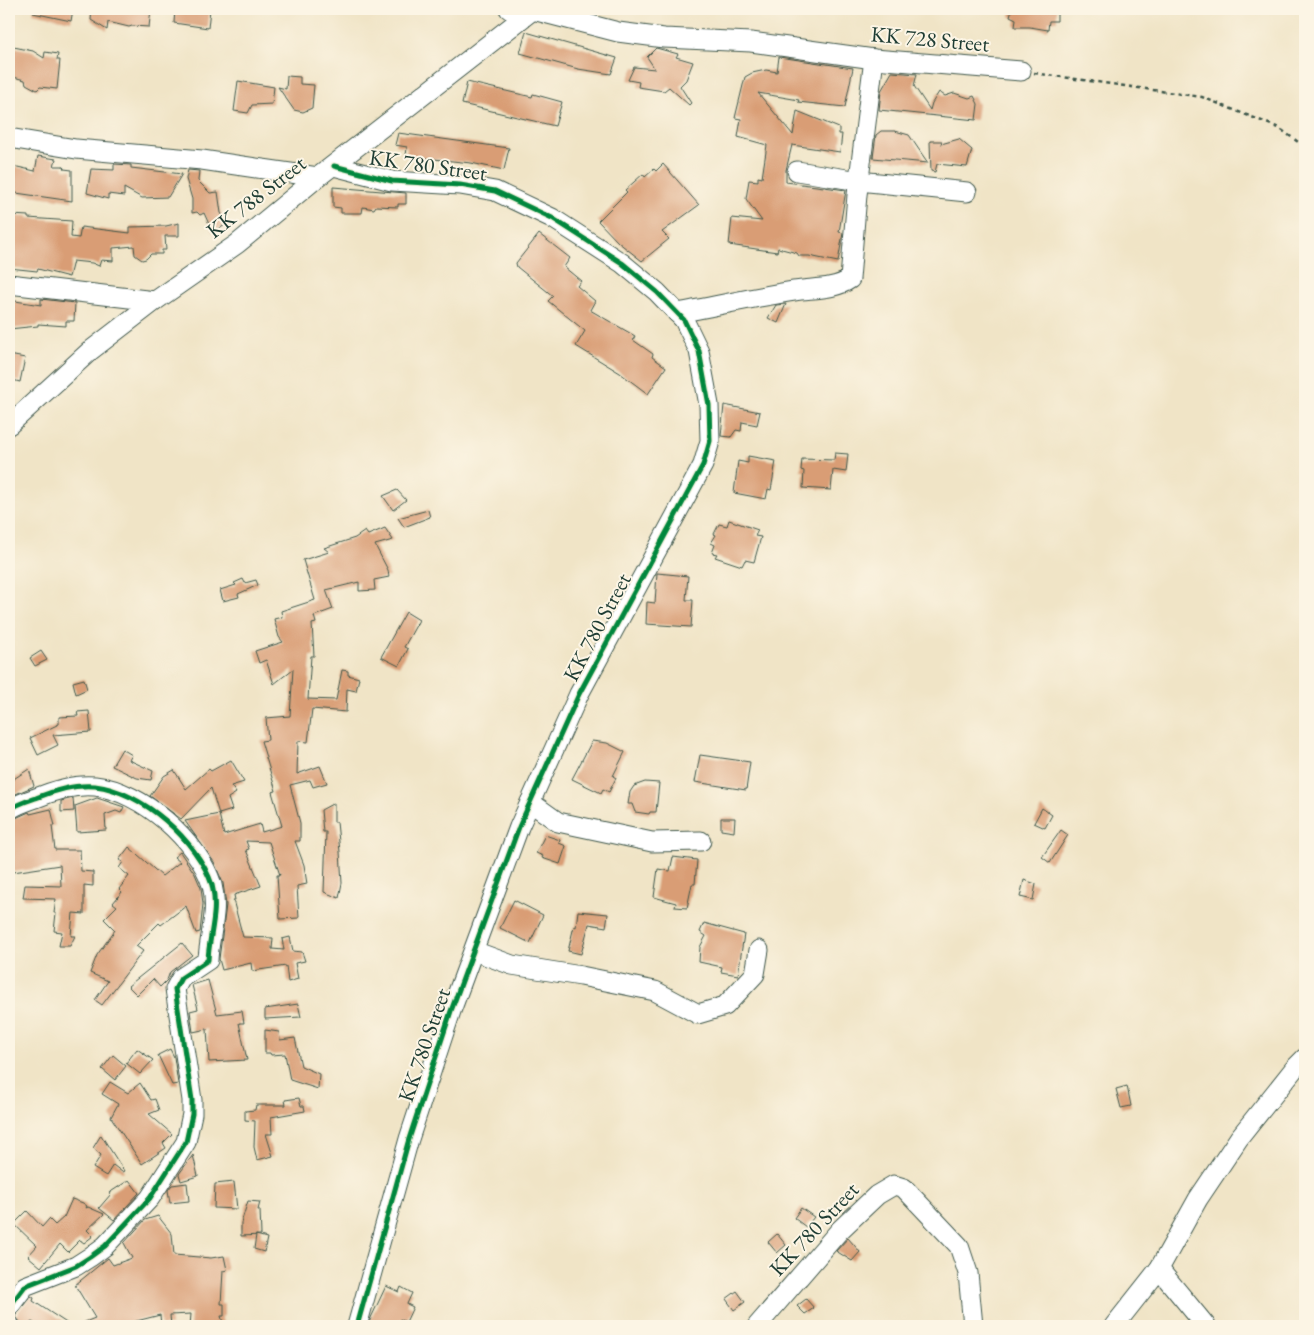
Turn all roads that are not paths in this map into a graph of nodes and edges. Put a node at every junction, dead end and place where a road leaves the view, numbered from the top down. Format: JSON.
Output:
{"nodes":[{"id":1,"x":509,"y":9,"type":"edge"},
{"id":2,"x":534,"y":9,"type":"edge"},
{"id":3,"x":874,"y":59,"type":"junction"},
{"id":4,"x":1021,"y":71,"type":"road end"},
{"id":5,"x":9,"y":138,"type":"edge"},
{"id":6,"x":798,"y":170,"type":"dead end"},
{"id":7,"x":326,"y":172,"type":"junction"},
{"id":8,"x":859,"y":181,"type":"junction"},
{"id":9,"x":968,"y":192,"type":"dead end"},
{"id":10,"x":9,"y":284,"type":"edge"},
{"id":11,"x":155,"y":301,"type":"junction"},
{"id":12,"x":677,"y":313,"type":"junction"},
{"id":13,"x":11,"y":422,"type":"edge"},
{"id":14,"x":530,"y":802,"type":"junction"},
{"id":15,"x":9,"y":810,"type":"edge"},
{"id":16,"x":701,"y":841,"type":"dead end"},
{"id":17,"x":759,"y":950,"type":"dead end"},
{"id":18,"x":474,"y":951,"type":"junction"},
{"id":19,"x":1305,"y":1058,"type":"edge"},
{"id":20,"x":1158,"y":1269,"type":"junction"},
{"id":21,"x":9,"y":1307,"type":"edge"},
{"id":22,"x":357,"y":1326,"type":"edge"},
{"id":23,"x":757,"y":1326,"type":"edge"},
{"id":24,"x":972,"y":1326,"type":"edge"},
{"id":25,"x":1114,"y":1326,"type":"edge"},
{"id":26,"x":1206,"y":1326,"type":"edge"}],
"edges":[{"from":1,"to":2,"type":"street","name":"KK 728 Street"},
{"from":2,"to":3,"type":"street","name":"KK 728 Street"},
{"from":2,"to":7,"type":"street","name":"KK 788 Street"},
{"from":3,"to":4,"type":"street","name":"KK 728 Street"},
{"from":3,"to":8,"type":"street"},
{"from":5,"to":7,"type":"street","name":"KK 780 Street"},
{"from":6,"to":8,"type":"street"},
{"from":7,"to":11,"type":"street","name":"KK 788 Street"},
{"from":7,"to":12,"type":"street","name":"KK 780 Street"},
{"from":8,"to":9,"type":"street"},
{"from":8,"to":12,"type":"street"},
{"from":10,"to":11,"type":"street"},
{"from":11,"to":13,"type":"street","name":"KK 788 Street"},
{"from":12,"to":14,"type":"street","name":"KK 780 Street"},
{"from":14,"to":16,"type":"street"},
{"from":14,"to":18,"type":"street","name":"KK 780 Street"},
{"from":15,"to":21,"type":"street"},
{"from":17,"to":18,"type":"street"},
{"from":18,"to":22,"type":"street","name":"KK 780 Street"},
{"from":19,"to":20,"type":"street"},
{"from":20,"to":25,"type":"street"},
{"from":20,"to":26,"type":"street"},
{"from":23,"to":24,"type":"street","name":"KK 780 Street"}]}
